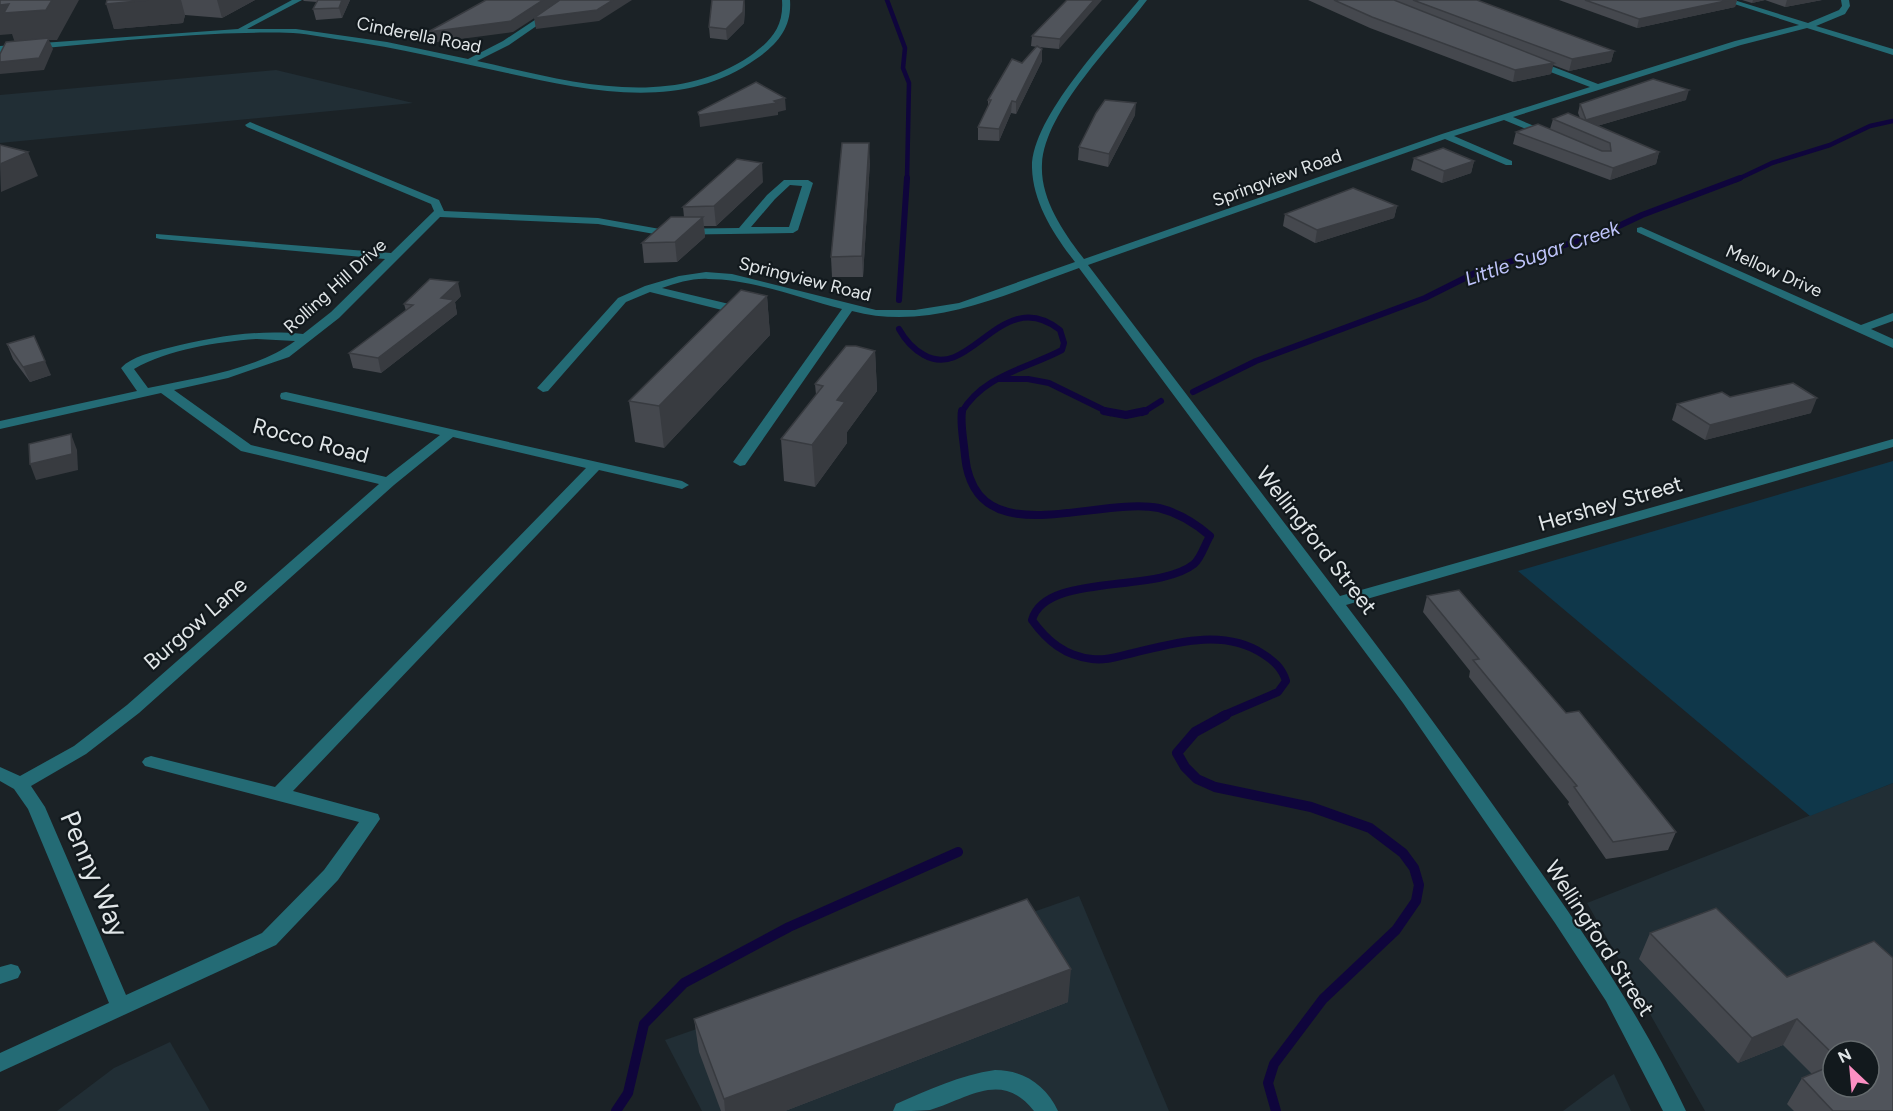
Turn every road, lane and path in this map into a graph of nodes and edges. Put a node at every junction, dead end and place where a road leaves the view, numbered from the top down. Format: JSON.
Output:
{"nodes":[{"id":1,"x":298,"y":0,"type":"edge"},
{"id":2,"x":570,"y":0,"type":"edge"},
{"id":3,"x":786,"y":0,"type":"edge"},
{"id":4,"x":1143,"y":0,"type":"edge"},
{"id":5,"x":1726,"y":0,"type":"edge"},
{"id":6,"x":1845,"y":0,"type":"edge"},
{"id":7,"x":1807,"y":26,"type":"junction"},
{"id":8,"x":240,"y":30,"type":"junction"},
{"id":9,"x":0,"y":49,"type":"edge"},
{"id":10,"x":1893,"y":52,"type":"edge"},
{"id":11,"x":1522,"y":58,"type":"edge"},
{"id":12,"x":469,"y":62,"type":"junction"},
{"id":13,"x":1597,"y":87,"type":"junction"},
{"id":14,"x":1504,"y":117,"type":"junction"},
{"id":15,"x":249,"y":125,"type":"dead end"},
{"id":16,"x":1444,"y":136,"type":"junction"},
{"id":17,"x":1561,"y":141,"type":"edge"},
{"id":18,"x":1509,"y":163,"type":"dead end"},
{"id":19,"x":438,"y":214,"type":"junction"},
{"id":20,"x":743,"y":230,"type":"junction"},
{"id":21,"x":1641,"y":230,"type":"dead end"},
{"id":22,"x":160,"y":236,"type":"dead end"},
{"id":23,"x":394,"y":257,"type":"junction"},
{"id":24,"x":1081,"y":264,"type":"junction"},
{"id":25,"x":649,"y":288,"type":"junction"},
{"id":26,"x":848,"y":308,"type":"junction"},
{"id":27,"x":750,"y":313,"type":"edge"},
{"id":28,"x":1893,"y":317,"type":"edge"},
{"id":29,"x":1861,"y":330,"type":"junction"},
{"id":30,"x":306,"y":338,"type":"junction"},
{"id":31,"x":1893,"y":344,"type":"edge"},
{"id":32,"x":543,"y":388,"type":"dead end"},
{"id":33,"x":165,"y":390,"type":"junction"},
{"id":34,"x":145,"y":393,"type":"junction"},
{"id":35,"x":286,"y":396,"type":"dead end"},
{"id":36,"x":0,"y":425,"type":"edge"},
{"id":37,"x":451,"y":432,"type":"junction"},
{"id":38,"x":1893,"y":442,"type":"edge"},
{"id":39,"x":740,"y":462,"type":"dead end"},
{"id":40,"x":596,"y":465,"type":"junction"},
{"id":41,"x":389,"y":482,"type":"junction"},
{"id":42,"x":682,"y":485,"type":"dead end"},
{"id":43,"x":1338,"y":602,"type":"junction"},
{"id":44,"x":152,"y":762,"type":"dead end"},
{"id":45,"x":0,"y":773,"type":"edge"},
{"id":46,"x":20,"y":784,"type":"junction"},
{"id":47,"x":279,"y":794,"type":"junction"},
{"id":48,"x":121,"y":1008,"type":"junction"},
{"id":49,"x":0,"y":1063,"type":"edge"},
{"id":50,"x":904,"y":1111,"type":"edge"},
{"id":51,"x":1047,"y":1111,"type":"edge"},
{"id":52,"x":1675,"y":1111,"type":"edge"}],
"edges":[{"from":1,"to":8,"type":"street"},
{"from":2,"to":12,"type":"street"},
{"from":3,"to":12,"type":"street","name":"Cinderella Road"},
{"from":4,"to":24,"type":"street","name":"Wellingford Street"},
{"from":5,"to":7,"type":"street"},
{"from":6,"to":7,"type":"street","name":"Springview Road"},
{"from":7,"to":10,"type":"street"},
{"from":7,"to":13,"type":"street","name":"Springview Road"},
{"from":8,"to":9,"type":"street","name":"Cinderella Road"},
{"from":8,"to":12,"type":"street","name":"Cinderella Road"},
{"from":11,"to":13,"type":"street"},
{"from":13,"to":14,"type":"street","name":"Springview Road"},
{"from":14,"to":16,"type":"street","name":"Springview Road"},
{"from":14,"to":17,"type":"street"},
{"from":15,"to":19,"type":"street"},
{"from":16,"to":18,"type":"street"},
{"from":16,"to":24,"type":"street","name":"Springview Road"},
{"from":19,"to":20,"type":"street"},
{"from":19,"to":23,"type":"street","name":"Rolling Hill Drive"},
{"from":20,"to":20,"type":"street"},
{"from":21,"to":29,"type":"street","name":"Mellow Drive"},
{"from":22,"to":23,"type":"street"},
{"from":23,"to":30,"type":"street","name":"Rolling Hill Drive"},
{"from":24,"to":26,"type":"street","name":"Springview Road"},
{"from":24,"to":43,"type":"street","name":"Wellingford Street"},
{"from":25,"to":26,"type":"street","name":"Springview Road"},
{"from":25,"to":27,"type":"street"},
{"from":25,"to":32,"type":"street","name":"Springview Road"},
{"from":26,"to":39,"type":"street"},
{"from":28,"to":29,"type":"street"},
{"from":29,"to":31,"type":"street","name":"Mellow Drive"},
{"from":30,"to":33,"type":"street","name":"Rolling Hill Drive"},
{"from":30,"to":34,"type":"street"},
{"from":33,"to":34,"type":"street","name":"Rolling Hill Drive"},
{"from":33,"to":41,"type":"street","name":"Rocco Road"},
{"from":34,"to":36,"type":"street","name":"Rolling Hill Drive"},
{"from":35,"to":37,"type":"street"},
{"from":37,"to":40,"type":"street"},
{"from":37,"to":41,"type":"street","name":"Burgow Lane"},
{"from":38,"to":43,"type":"street","name":"Hershey Street"},
{"from":40,"to":42,"type":"street"},
{"from":40,"to":47,"type":"street"},
{"from":41,"to":46,"type":"street","name":"Burgow Lane"},
{"from":43,"to":52,"type":"street","name":"Wellingford Street"},
{"from":44,"to":47,"type":"street"},
{"from":45,"to":46,"type":"street","name":"Penny Way"},
{"from":46,"to":48,"type":"street","name":"Penny Way"},
{"from":47,"to":48,"type":"street"},
{"from":48,"to":49,"type":"street"},
{"from":50,"to":51,"type":"street"}]}
